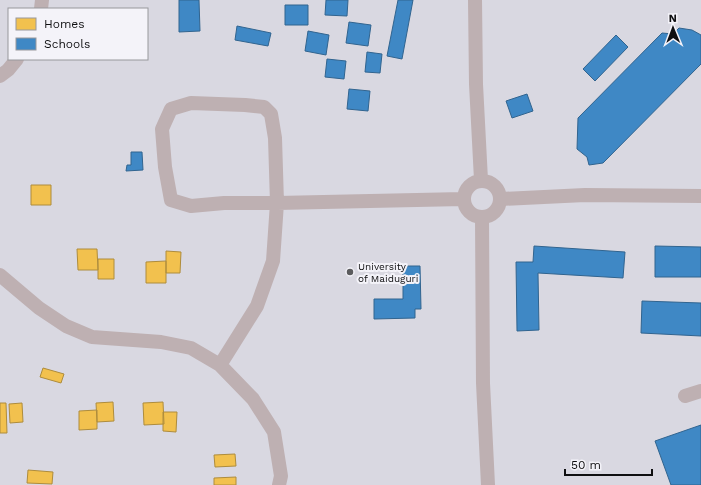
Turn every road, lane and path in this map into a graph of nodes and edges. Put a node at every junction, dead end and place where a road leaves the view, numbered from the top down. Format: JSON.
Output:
{"nodes":[{"id":1,"x":475,"y":0,"type":"edge"},
{"id":2,"x":16,"y":60,"type":"edge"},
{"id":3,"x":0,"y":76,"type":"edge"},
{"id":4,"x":481,"y":180,"type":"junction"},
{"id":5,"x":701,"y":196,"type":"edge"},
{"id":6,"x":501,"y":198,"type":"junction"},
{"id":7,"x":463,"y":199,"type":"junction"},
{"id":8,"x":276,"y":203,"type":"junction"},
{"id":9,"x":482,"y":217,"type":"junction"},
{"id":10,"x":0,"y":275,"type":"edge"},
{"id":11,"x":220,"y":366,"type":"junction"},
{"id":12,"x":701,"y":391,"type":"edge"},
{"id":13,"x":685,"y":396,"type":"dead end"},
{"id":14,"x":279,"y":485,"type":"edge"},
{"id":15,"x":488,"y":485,"type":"edge"}],
"edges":[{"from":1,"to":4,"type":"street"},
{"from":2,"to":3,"type":"street"},
{"from":4,"to":6,"type":"street"},
{"from":4,"to":7,"type":"street"},
{"from":5,"to":6,"type":"street"},
{"from":6,"to":9,"type":"street"},
{"from":7,"to":8,"type":"street"},
{"from":7,"to":9,"type":"street"},
{"from":8,"to":8,"type":"street"},
{"from":8,"to":11,"type":"street"},
{"from":9,"to":15,"type":"street"},
{"from":10,"to":11,"type":"street"},
{"from":11,"to":14,"type":"street"},
{"from":12,"to":13,"type":"street"}]}
